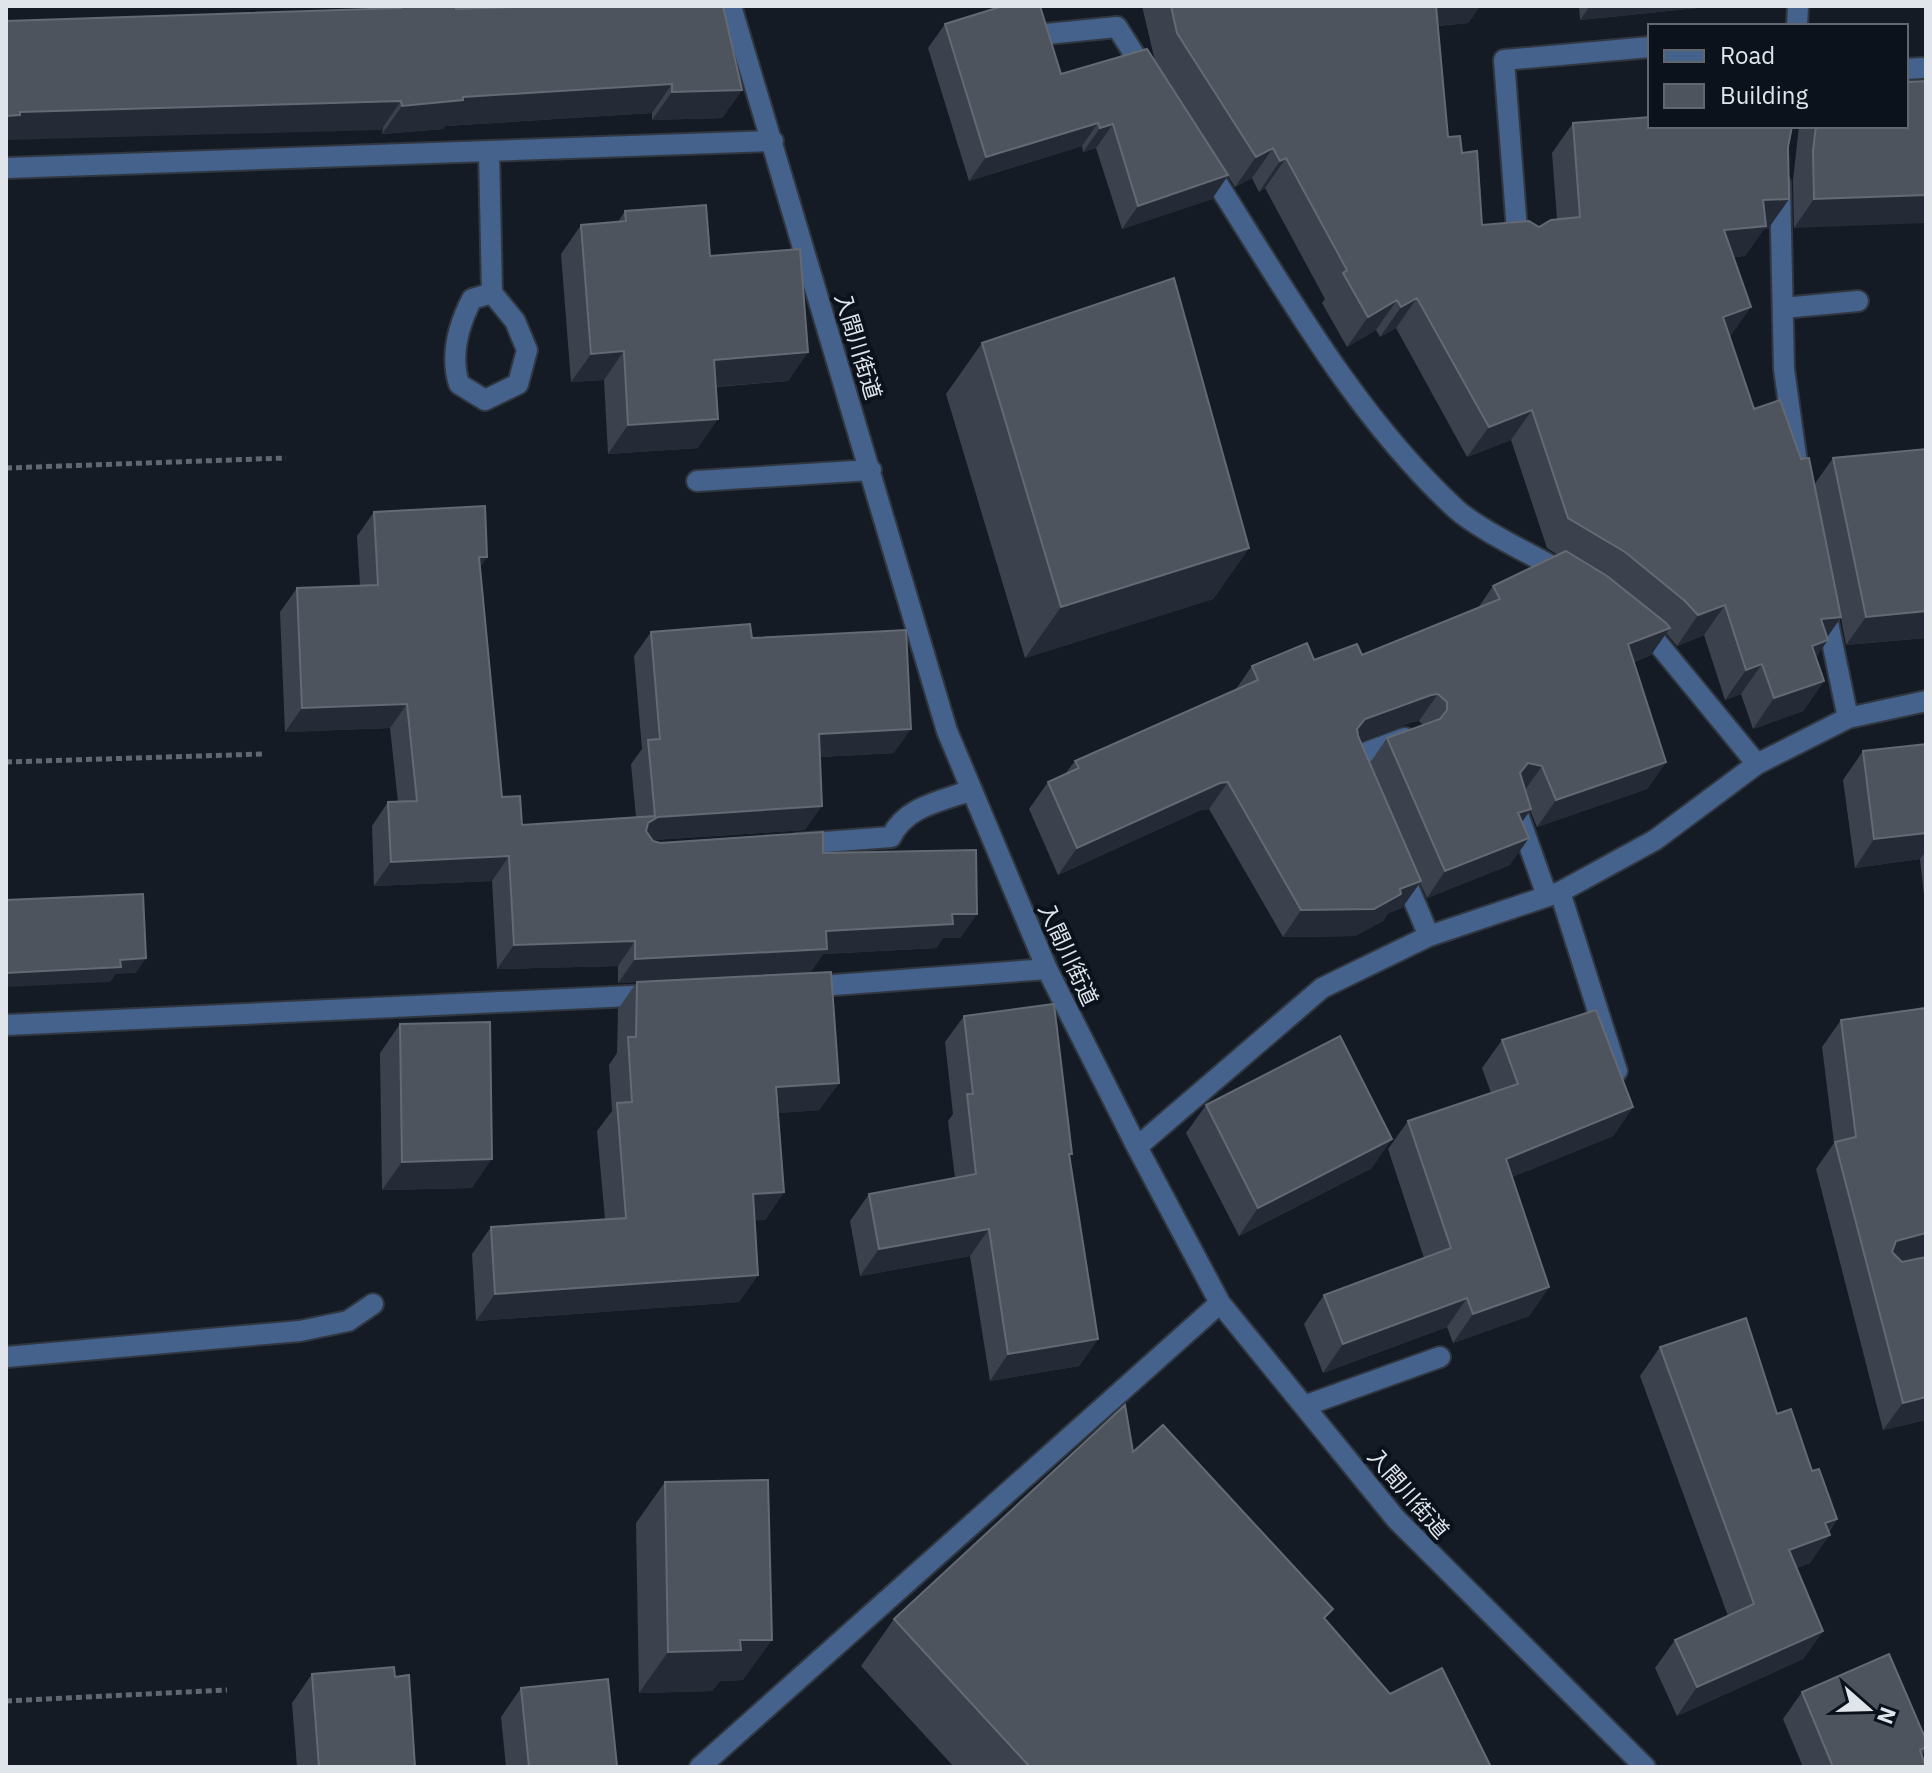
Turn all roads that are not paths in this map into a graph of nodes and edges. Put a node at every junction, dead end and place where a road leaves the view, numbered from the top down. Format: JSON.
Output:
{"nodes":[{"id":1,"x":731,"y":6,"type":"edge"},
{"id":2,"x":1046,"y":34,"type":"edge"},
{"id":3,"x":1648,"y":47,"type":"edge"},
{"id":4,"x":1160,"y":94,"type":"edge"},
{"id":5,"x":773,"y":141,"type":"junction"},
{"id":6,"x":1194,"y":148,"type":"edge"},
{"id":7,"x":489,"y":151,"type":"junction"},
{"id":8,"x":1782,"y":166,"type":"edge"},
{"id":9,"x":6,"y":168,"type":"edge"},
{"id":10,"x":1518,"y":244,"type":"edge"},
{"id":11,"x":492,"y":293,"type":"junction"},
{"id":12,"x":1858,"y":301,"type":"dead end"},
{"id":13,"x":1783,"y":308,"type":"junction"},
{"id":14,"x":871,"y":470,"type":"junction"},
{"id":15,"x":697,"y":481,"type":"dead end"},
{"id":16,"x":1800,"y":484,"type":"edge"},
{"id":17,"x":1583,"y":584,"type":"edge"},
{"id":18,"x":1820,"y":586,"type":"edge"},
{"id":19,"x":1620,"y":612,"type":"edge"},
{"id":20,"x":1926,"y":701,"type":"edge"},
{"id":21,"x":1848,"y":718,"type":"junction"},
{"id":22,"x":1416,"y":734,"type":"edge"},
{"id":23,"x":1757,"y":764,"type":"junction"},
{"id":24,"x":1363,"y":785,"type":"edge"},
{"id":25,"x":972,"y":790,"type":"junction"},
{"id":26,"x":1514,"y":802,"type":"edge"},
{"id":27,"x":782,"y":845,"type":"edge"},
{"id":28,"x":1393,"y":854,"type":"edge"},
{"id":29,"x":1554,"y":894,"type":"junction"},
{"id":30,"x":1429,"y":936,"type":"junction"},
{"id":31,"x":1047,"y":969,"type":"junction"},
{"id":32,"x":789,"y":988,"type":"edge"},
{"id":33,"x":680,"y":994,"type":"edge"},
{"id":34,"x":6,"y":1025,"type":"edge"},
{"id":35,"x":1622,"y":1084,"type":"edge"},
{"id":36,"x":1137,"y":1147,"type":"junction"},
{"id":37,"x":1220,"y":1303,"type":"junction"},
{"id":38,"x":373,"y":1304,"type":"dead end"},
{"id":39,"x":6,"y":1357,"type":"edge"},
{"id":40,"x":1440,"y":1357,"type":"dead end"},
{"id":41,"x":1304,"y":1406,"type":"junction"},
{"id":42,"x":700,"y":1767,"type":"edge"},
{"id":43,"x":1645,"y":1767,"type":"edge"}],
"edges":[{"from":1,"to":5,"type":"street","name":"入間川街道"},
{"from":2,"to":4,"type":"street"},
{"from":3,"to":10,"type":"street"},
{"from":5,"to":7,"type":"street"},
{"from":5,"to":14,"type":"street","name":"入間川街道"},
{"from":6,"to":17,"type":"street"},
{"from":7,"to":9,"type":"street"},
{"from":7,"to":11,"type":"street"},
{"from":8,"to":13,"type":"street"},
{"from":11,"to":11,"type":"street"},
{"from":12,"to":13,"type":"street"},
{"from":13,"to":16,"type":"street"},
{"from":14,"to":15,"type":"street"},
{"from":14,"to":25,"type":"street","name":"入間川街道"},
{"from":18,"to":21,"type":"street"},
{"from":19,"to":23,"type":"street"},
{"from":20,"to":21,"type":"street"},
{"from":21,"to":23,"type":"street"},
{"from":22,"to":24,"type":"street"},
{"from":23,"to":29,"type":"street"},
{"from":25,"to":27,"type":"street"},
{"from":25,"to":31,"type":"street","name":"入間川街道"},
{"from":26,"to":29,"type":"street"},
{"from":28,"to":30,"type":"street"},
{"from":29,"to":30,"type":"street"},
{"from":29,"to":35,"type":"street"},
{"from":30,"to":36,"type":"street"},
{"from":31,"to":32,"type":"street"},
{"from":31,"to":36,"type":"street","name":"入間川街道"},
{"from":33,"to":34,"type":"street"},
{"from":36,"to":37,"type":"street","name":"入間川街道"},
{"from":37,"to":41,"type":"street","name":"入間川街道"},
{"from":37,"to":42,"type":"street"},
{"from":38,"to":39,"type":"street"},
{"from":40,"to":41,"type":"street"},
{"from":41,"to":43,"type":"street","name":"入間川街道"}]}
